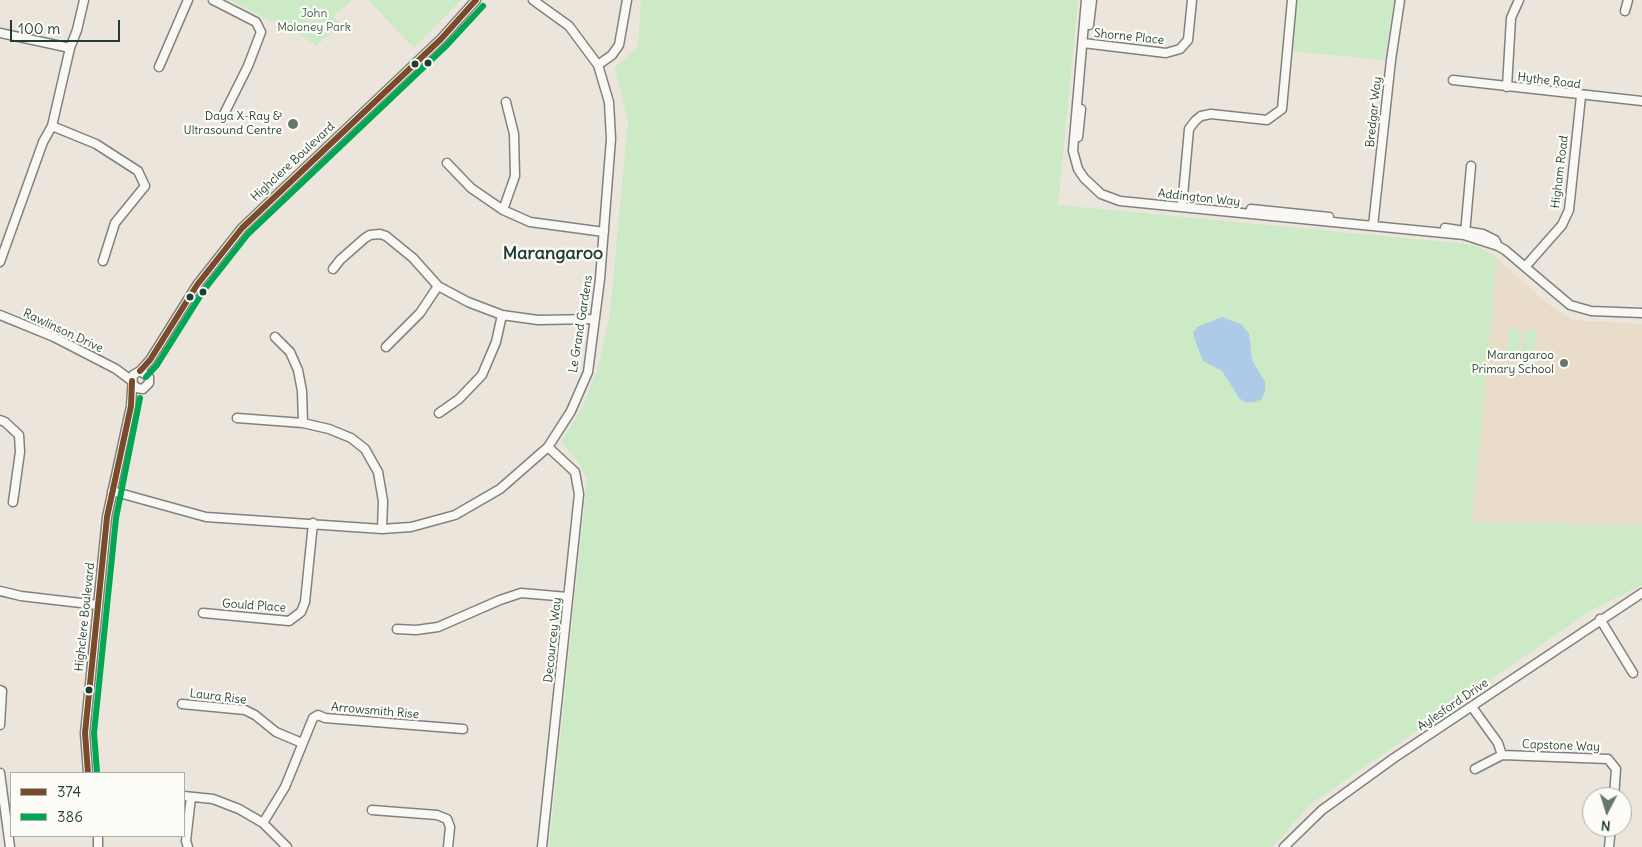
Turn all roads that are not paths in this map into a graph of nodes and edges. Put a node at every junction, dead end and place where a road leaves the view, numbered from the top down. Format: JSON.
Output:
{"nodes":[{"id":1,"x":84,"y":0,"type":"edge"},
{"id":2,"x":188,"y":0,"type":"edge"},
{"id":3,"x":213,"y":0,"type":"edge"},
{"id":4,"x":476,"y":0,"type":"edge"},
{"id":5,"x":533,"y":0,"type":"edge"},
{"id":6,"x":627,"y":0,"type":"edge"},
{"id":7,"x":1086,"y":0,"type":"edge"},
{"id":8,"x":1092,"y":0,"type":"edge"},
{"id":9,"x":1192,"y":0,"type":"edge"},
{"id":10,"x":1292,"y":0,"type":"edge"},
{"id":11,"x":1400,"y":0,"type":"edge"},
{"id":12,"x":1519,"y":0,"type":"edge"},
{"id":13,"x":1628,"y":0,"type":"edge"},
{"id":14,"x":1625,"y":11,"type":"dead end"},
{"id":15,"x":0,"y":33,"type":"edge"},
{"id":16,"x":1085,"y":44,"type":"junction"},
{"id":17,"x":70,"y":48,"type":"junction"},
{"id":18,"x":598,"y":65,"type":"junction"},
{"id":19,"x":159,"y":67,"type":"dead end"},
{"id":20,"x":1453,"y":80,"type":"dead end"},
{"id":21,"x":1506,"y":87,"type":"junction"},
{"id":22,"x":1581,"y":96,"type":"junction"},
{"id":23,"x":506,"y":102,"type":"dead end"},
{"id":24,"x":1642,"y":102,"type":"edge"},
{"id":25,"x":222,"y":118,"type":"dead end"},
{"id":26,"x":52,"y":126,"type":"junction"},
{"id":27,"x":447,"y":163,"type":"dead end"},
{"id":28,"x":1471,"y":166,"type":"dead end"},
{"id":29,"x":1182,"y":204,"type":"junction"},
{"id":30,"x":503,"y":210,"type":"junction"},
{"id":31,"x":1373,"y":223,"type":"junction"},
{"id":32,"x":604,"y":232,"type":"junction"},
{"id":33,"x":1465,"y":233,"type":"junction"},
{"id":34,"x":103,"y":261,"type":"dead end"},
{"id":35,"x":0,"y":262,"type":"edge"},
{"id":36,"x":1526,"y":267,"type":"junction"},
{"id":37,"x":333,"y":270,"type":"dead end"},
{"id":38,"x":438,"y":286,"type":"junction"},
{"id":39,"x":1642,"y":314,"type":"edge"},
{"id":40,"x":0,"y":315,"type":"edge"},
{"id":41,"x":502,"y":315,"type":"junction"},
{"id":42,"x":595,"y":319,"type":"junction"},
{"id":43,"x":275,"y":337,"type":"dead end"},
{"id":44,"x":386,"y":347,"type":"dead end"},
{"id":45,"x":116,"y":369,"type":"junction"},
{"id":46,"x":141,"y":373,"type":"junction"},
{"id":47,"x":132,"y":383,"type":"junction"},
{"id":48,"x":140,"y":389,"type":"junction"},
{"id":49,"x":131,"y":406,"type":"junction"},
{"id":50,"x":438,"y":413,"type":"dead end"},
{"id":51,"x":237,"y":418,"type":"dead end"},
{"id":52,"x":0,"y":420,"type":"edge"},
{"id":53,"x":303,"y":423,"type":"junction"},
{"id":54,"x":548,"y":446,"type":"junction"},
{"id":55,"x":112,"y":491,"type":"junction"},
{"id":56,"x":12,"y":502,"type":"dead end"},
{"id":57,"x":313,"y":523,"type":"junction"},
{"id":58,"x":382,"y":529,"type":"junction"},
{"id":59,"x":0,"y":591,"type":"edge"},
{"id":60,"x":1642,"y":593,"type":"edge"},
{"id":61,"x":568,"y":597,"type":"junction"},
{"id":62,"x":98,"y":605,"type":"junction"},
{"id":63,"x":203,"y":613,"type":"dead end"},
{"id":64,"x":1600,"y":619,"type":"junction"},
{"id":65,"x":397,"y":629,"type":"dead end"},
{"id":66,"x":1633,"y":673,"type":"dead end"},
{"id":67,"x":0,"y":690,"type":"edge"},
{"id":68,"x":182,"y":704,"type":"dead end"},
{"id":69,"x":1472,"y":706,"type":"junction"},
{"id":70,"x":0,"y":725,"type":"edge"},
{"id":71,"x":463,"y":729,"type":"dead end"},
{"id":72,"x":302,"y":743,"type":"junction"},
{"id":73,"x":1502,"y":756,"type":"junction"},
{"id":74,"x":1475,"y":769,"type":"dead end"},
{"id":75,"x":88,"y":772,"type":"edge"},
{"id":76,"x":0,"y":773,"type":"edge"},
{"id":77,"x":1615,"y":787,"type":"edge"},
{"id":78,"x":187,"y":796,"type":"edge"},
{"id":79,"x":372,"y":810,"type":"dead end"},
{"id":80,"x":263,"y":822,"type":"junction"},
{"id":81,"x":10,"y":847,"type":"edge"},
{"id":82,"x":188,"y":847,"type":"edge"},
{"id":83,"x":287,"y":847,"type":"edge"},
{"id":84,"x":448,"y":847,"type":"edge"},
{"id":85,"x":542,"y":847,"type":"edge"},
{"id":86,"x":1284,"y":847,"type":"edge"}],
"edges":[{"from":1,"to":17,"type":"street"},
{"from":2,"to":19,"type":"street"},
{"from":3,"to":25,"type":"street"},
{"from":4,"to":46,"type":"street","name":"Highclere Boulevard"},
{"from":5,"to":18,"type":"street","name":"Le Grand Gardens"},
{"from":6,"to":18,"type":"street"},
{"from":7,"to":16,"type":"street","name":"Addington Way"},
{"from":8,"to":16,"type":"street","name":"Addington Way"},
{"from":9,"to":16,"type":"street","name":"Shorne Place"},
{"from":10,"to":29,"type":"street"},
{"from":11,"to":31,"type":"street","name":"Bredgar Way"},
{"from":12,"to":21,"type":"street"},
{"from":13,"to":14,"type":"street"},
{"from":15,"to":17,"type":"street"},
{"from":16,"to":29,"type":"street","name":"Addington Way"},
{"from":17,"to":26,"type":"street"},
{"from":18,"to":32,"type":"street","name":"Le Grand Gardens"},
{"from":20,"to":21,"type":"street","name":"Hythe Road"},
{"from":21,"to":22,"type":"street","name":"Hythe Road"},
{"from":22,"to":24,"type":"street","name":"Hythe Road"},
{"from":22,"to":36,"type":"street","name":"Higham Road"},
{"from":23,"to":30,"type":"street"},
{"from":26,"to":34,"type":"street"},
{"from":26,"to":35,"type":"street"},
{"from":27,"to":30,"type":"street"},
{"from":28,"to":33,"type":"street"},
{"from":29,"to":31,"type":"street","name":"Addington Way"},
{"from":30,"to":32,"type":"street"},
{"from":31,"to":33,"type":"street","name":"Addington Way"},
{"from":32,"to":42,"type":"street","name":"Le Grand Gardens"},
{"from":33,"to":36,"type":"street","name":"Addington Way"},
{"from":36,"to":39,"type":"street","name":"Addington Way"},
{"from":37,"to":38,"type":"street"},
{"from":38,"to":41,"type":"street"},
{"from":38,"to":44,"type":"street"},
{"from":40,"to":45,"type":"street","name":"Rawlinson Drive"},
{"from":41,"to":42,"type":"street"},
{"from":41,"to":50,"type":"street"},
{"from":42,"to":54,"type":"street","name":"Le Grand Gardens"},
{"from":43,"to":53,"type":"street"},
{"from":45,"to":46,"type":"street","name":"Rawlinson Drive"},
{"from":45,"to":47,"type":"street","name":"Rawlinson Drive"},
{"from":46,"to":47,"type":"street","name":"Highclere Boulevard"},
{"from":46,"to":48,"type":"street","name":"Highclere Boulevard"},
{"from":47,"to":48,"type":"street"},
{"from":47,"to":49,"type":"street","name":"Highclere Boulevard"},
{"from":48,"to":49,"type":"street","name":"Highclere Boulevard"},
{"from":49,"to":55,"type":"street","name":"Highclere Boulevard"},
{"from":51,"to":53,"type":"street"},
{"from":52,"to":56,"type":"street"},
{"from":53,"to":58,"type":"street"},
{"from":54,"to":58,"type":"street","name":"Le Grand Gardens"},
{"from":54,"to":61,"type":"street","name":"Decourcey Way"},
{"from":55,"to":57,"type":"street","name":"Le Grand Gardens"},
{"from":55,"to":62,"type":"street","name":"Highclere Boulevard"},
{"from":57,"to":58,"type":"street","name":"Le Grand Gardens"},
{"from":57,"to":63,"type":"street","name":"Gould Place"},
{"from":59,"to":62,"type":"street"},
{"from":60,"to":64,"type":"street","name":"Aylesford Drive"},
{"from":61,"to":65,"type":"street"},
{"from":61,"to":85,"type":"street","name":"Decourcey Way"},
{"from":62,"to":75,"type":"street","name":"Highclere Boulevard"},
{"from":64,"to":66,"type":"street"},
{"from":64,"to":69,"type":"street","name":"Aylesford Drive"},
{"from":67,"to":70,"type":"street"},
{"from":68,"to":72,"type":"street","name":"Laura Rise"},
{"from":69,"to":73,"type":"street"},
{"from":69,"to":86,"type":"street","name":"Aylesford Drive"},
{"from":71,"to":72,"type":"street","name":"Arrowsmith Rise"},
{"from":72,"to":80,"type":"street","name":"Arrowsmith Rise"},
{"from":73,"to":74,"type":"street","name":"Capstone Way"},
{"from":73,"to":77,"type":"street","name":"Capstone Way"},
{"from":76,"to":81,"type":"street"},
{"from":78,"to":80,"type":"street"},
{"from":78,"to":82,"type":"street"},
{"from":79,"to":84,"type":"street"},
{"from":80,"to":83,"type":"street"}]}
